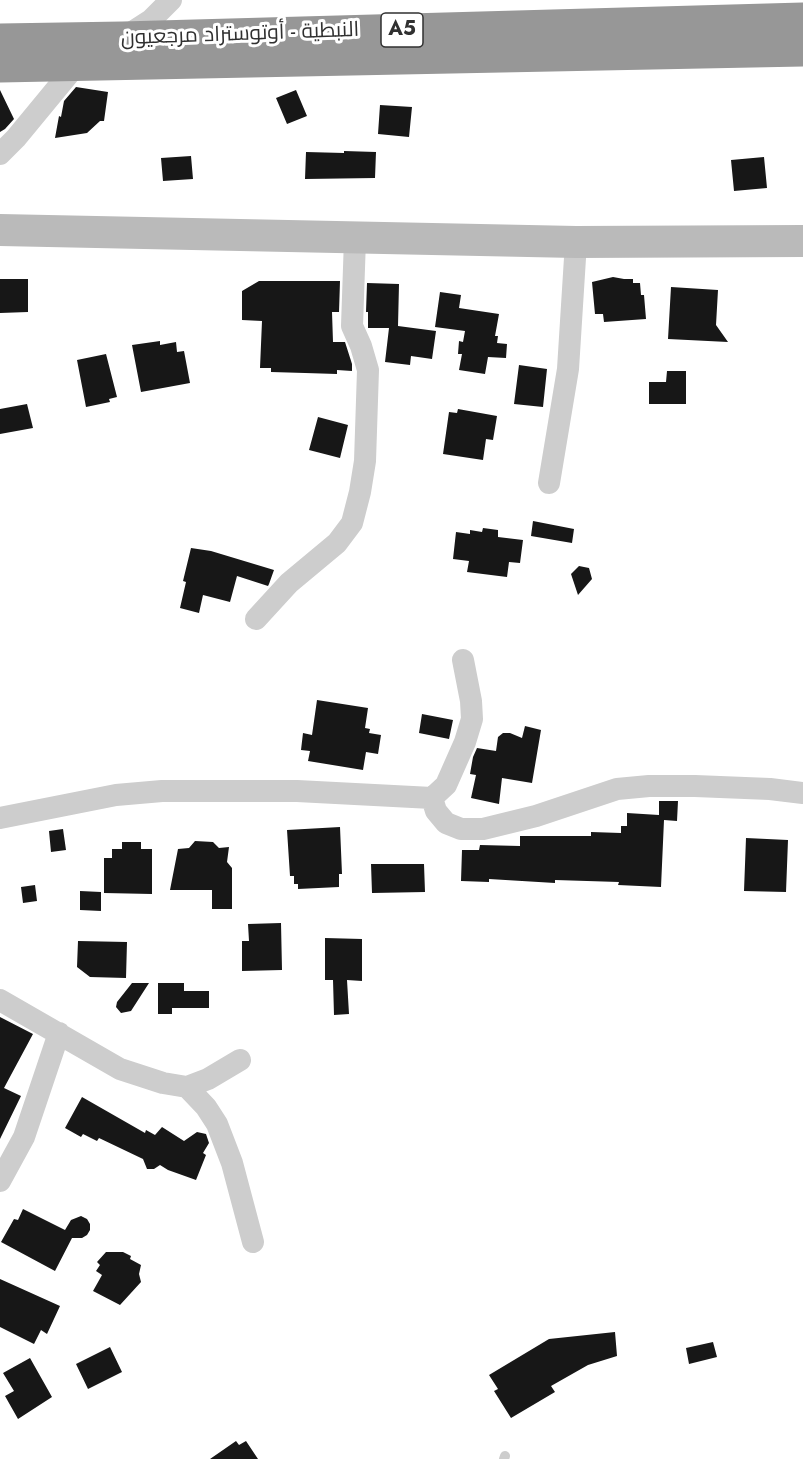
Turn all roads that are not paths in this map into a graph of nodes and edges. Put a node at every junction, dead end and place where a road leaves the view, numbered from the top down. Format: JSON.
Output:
{"nodes":[{"id":1,"x":171,"y":0,"type":"edge"},
{"id":2,"x":803,"y":19,"type":"edge"},
{"id":3,"x":123,"y":38,"type":"junction"},
{"id":4,"x":0,"y":40,"type":"edge"},
{"id":5,"x":803,"y":50,"type":"edge"},
{"id":6,"x":77,"y":64,"type":"junction"},
{"id":7,"x":0,"y":66,"type":"edge"},
{"id":8,"x":0,"y":154,"type":"edge"},
{"id":9,"x":0,"y":230,"type":"edge"},
{"id":10,"x":355,"y":238,"type":"junction"},
{"id":11,"x":803,"y":241,"type":"edge"},
{"id":12,"x":576,"y":242,"type":"junction"},
{"id":13,"x":549,"y":483,"type":"dead end"},
{"id":14,"x":256,"y":619,"type":"dead end"},
{"id":15,"x":463,"y":660,"type":"dead end"},
{"id":16,"x":803,"y":793,"type":"edge"},
{"id":17,"x":432,"y":798,"type":"junction"},
{"id":18,"x":0,"y":819,"type":"edge"},
{"id":19,"x":0,"y":1000,"type":"edge"},
{"id":20,"x":59,"y":1033,"type":"junction"},
{"id":21,"x":240,"y":1060,"type":"dead end"},
{"id":22,"x":187,"y":1087,"type":"junction"},
{"id":23,"x":0,"y":1181,"type":"edge"},
{"id":24,"x":253,"y":1242,"type":"dead end"}],
"edges":[{"from":1,"to":3,"type":"street"},
{"from":2,"to":3,"type":"highway","name":"النبطية - أوتوستراد مرجعيون","number":"A5"},
{"from":3,"to":4,"type":"highway","name":"النبطية - أوتوستراد مرجعيون","number":"A5"},
{"from":5,"to":6,"type":"highway","name":"النبطية - أوتوستراد مرجعيون","number":"A5"},
{"from":6,"to":7,"type":"highway","name":"النبطية - أوتوستراد مرجعيون","number":"A5"},
{"from":6,"to":8,"type":"street"},
{"from":9,"to":10,"type":"street"},
{"from":10,"to":12,"type":"street"},
{"from":10,"to":14,"type":"street"},
{"from":11,"to":12,"type":"street"},
{"from":12,"to":13,"type":"street"},
{"from":15,"to":17,"type":"street"},
{"from":16,"to":17,"type":"street"},
{"from":17,"to":18,"type":"street"},
{"from":19,"to":20,"type":"street"},
{"from":20,"to":22,"type":"street"},
{"from":20,"to":23,"type":"street"},
{"from":21,"to":22,"type":"street"},
{"from":22,"to":24,"type":"street"}]}
